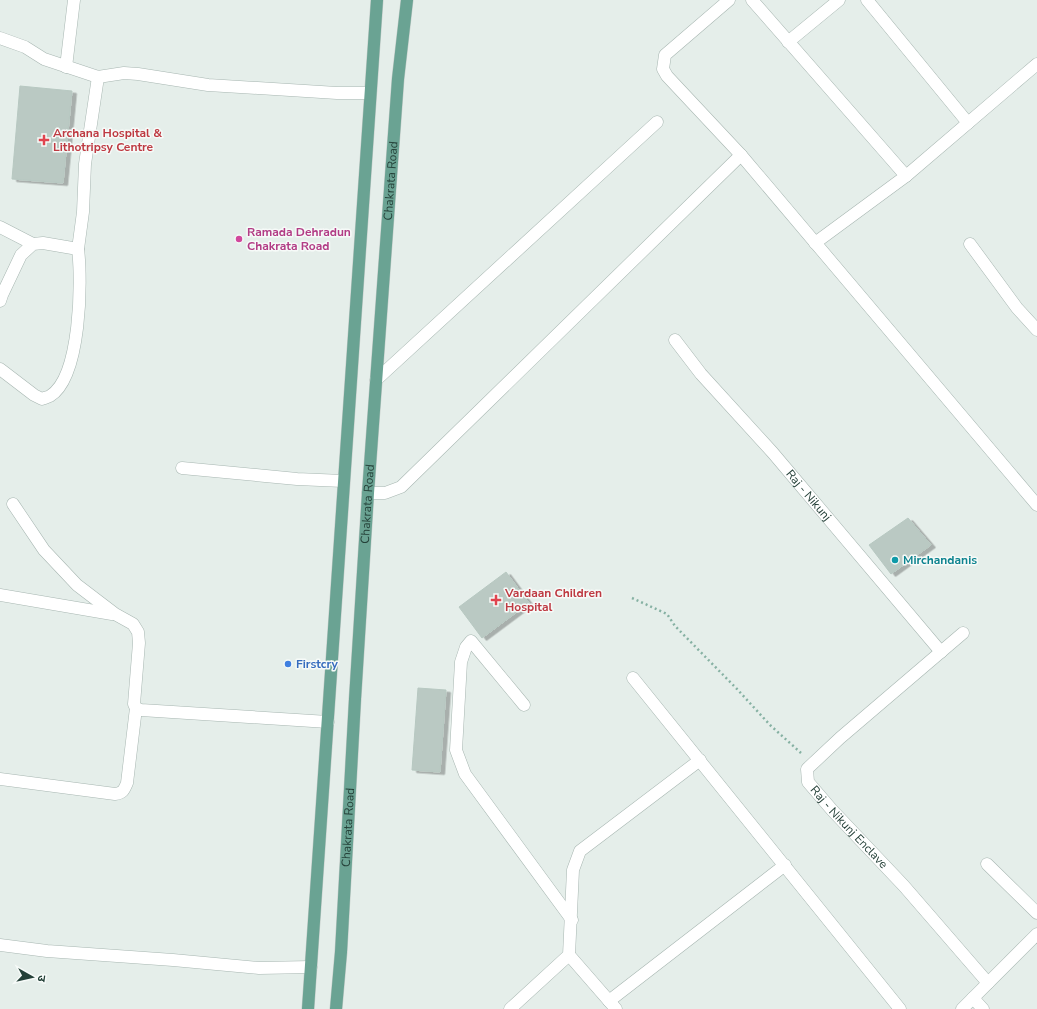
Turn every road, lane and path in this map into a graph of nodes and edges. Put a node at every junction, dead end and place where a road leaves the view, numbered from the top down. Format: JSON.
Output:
{"nodes":[{"id":1,"x":74,"y":0,"type":"edge"},
{"id":2,"x":377,"y":0,"type":"edge"},
{"id":3,"x":407,"y":0,"type":"edge"},
{"id":4,"x":752,"y":0,"type":"edge"},
{"id":5,"x":839,"y":0,"type":"edge"},
{"id":6,"x":867,"y":0,"type":"edge"},
{"id":7,"x":723,"y":2,"type":"edge"},
{"id":8,"x":0,"y":38,"type":"edge"},
{"id":9,"x":788,"y":42,"type":"junction"},
{"id":10,"x":1037,"y":64,"type":"edge"},
{"id":11,"x":66,"y":67,"type":"junction"},
{"id":12,"x":98,"y":77,"type":"junction"},
{"id":13,"x":370,"y":93,"type":"junction"},
{"id":14,"x":657,"y":122,"type":"dead end"},
{"id":15,"x":968,"y":123,"type":"junction"},
{"id":16,"x":741,"y":156,"type":"junction"},
{"id":17,"x":906,"y":176,"type":"junction"},
{"id":18,"x":0,"y":227,"type":"edge"},
{"id":19,"x":815,"y":243,"type":"junction"},
{"id":20,"x":33,"y":244,"type":"junction"},
{"id":21,"x":970,"y":244,"type":"dead end"},
{"id":22,"x":78,"y":249,"type":"junction"},
{"id":23,"x":0,"y":302,"type":"edge"},
{"id":24,"x":1037,"y":330,"type":"edge"},
{"id":25,"x":675,"y":340,"type":"dead end"},
{"id":26,"x":0,"y":369,"type":"edge"},
{"id":27,"x":376,"y":380,"type":"junction"},
{"id":28,"x":182,"y":468,"type":"dead end"},
{"id":29,"x":343,"y":481,"type":"junction"},
{"id":30,"x":368,"y":493,"type":"junction"},
{"id":31,"x":13,"y":504,"type":"dead end"},
{"id":32,"x":1037,"y":505,"type":"edge"},
{"id":33,"x":0,"y":595,"type":"edge"},
{"id":34,"x":632,"y":598,"type":"dead end"},
{"id":35,"x":115,"y":614,"type":"junction"},
{"id":36,"x":963,"y":633,"type":"dead end"},
{"id":37,"x":941,"y":652,"type":"junction"},
{"id":38,"x":634,"y":678,"type":"dead end"},
{"id":39,"x":524,"y":705,"type":"dead end"},
{"id":40,"x":136,"y":708,"type":"junction"},
{"id":41,"x":328,"y":722,"type":"junction"},
{"id":42,"x":700,"y":760,"type":"junction"},
{"id":43,"x":815,"y":762,"type":"junction"},
{"id":44,"x":0,"y":779,"type":"edge"},
{"id":45,"x":987,"y":864,"type":"dead end"},
{"id":46,"x":785,"y":865,"type":"junction"},
{"id":47,"x":1037,"y":914,"type":"edge"},
{"id":48,"x":572,"y":920,"type":"junction"},
{"id":49,"x":1037,"y":934,"type":"edge"},
{"id":50,"x":0,"y":946,"type":"edge"},
{"id":51,"x":570,"y":955,"type":"junction"},
{"id":52,"x":311,"y":967,"type":"junction"},
{"id":53,"x":988,"y":983,"type":"junction"},
{"id":54,"x":973,"y":998,"type":"junction"},
{"id":55,"x":613,"y":1005,"type":"edge"},
{"id":56,"x":308,"y":1009,"type":"edge"},
{"id":57,"x":336,"y":1009,"type":"edge"},
{"id":58,"x":510,"y":1009,"type":"edge"},
{"id":59,"x":900,"y":1009,"type":"edge"},
{"id":60,"x":962,"y":1009,"type":"edge"},
{"id":61,"x":983,"y":1009,"type":"edge"}],
"edges":[{"from":1,"to":11,"type":"street"},
{"from":2,"to":13,"type":"main road","name":"Chakrata Road"},
{"from":3,"to":27,"type":"main road","name":"Chakrata Road"},
{"from":4,"to":9,"type":"street"},
{"from":5,"to":9,"type":"street"},
{"from":6,"to":15,"type":"street"},
{"from":7,"to":16,"type":"street"},
{"from":8,"to":11,"type":"street"},
{"from":9,"to":17,"type":"street"},
{"from":10,"to":15,"type":"street"},
{"from":11,"to":12,"type":"street"},
{"from":12,"to":13,"type":"street"},
{"from":12,"to":22,"type":"street"},
{"from":13,"to":29,"type":"main road","name":"Chakrata Road"},
{"from":14,"to":27,"type":"street"},
{"from":15,"to":17,"type":"street"},
{"from":16,"to":19,"type":"street"},
{"from":16,"to":30,"type":"street"},
{"from":17,"to":19,"type":"street"},
{"from":18,"to":20,"type":"street"},
{"from":19,"to":32,"type":"street"},
{"from":20,"to":22,"type":"street"},
{"from":20,"to":23,"type":"street"},
{"from":21,"to":24,"type":"street"},
{"from":22,"to":26,"type":"street"},
{"from":25,"to":37,"type":"street","name":"Raj - Nikunj"},
{"from":27,"to":30,"type":"main road","name":"Chakrata Road"},
{"from":28,"to":29,"type":"street"},
{"from":29,"to":41,"type":"main road","name":"Chakrata Road"},
{"from":30,"to":57,"type":"main road","name":"Chakrata Road"},
{"from":31,"to":35,"type":"street"},
{"from":33,"to":35,"type":"street"},
{"from":34,"to":43,"type":"path"},
{"from":35,"to":40,"type":"street"},
{"from":36,"to":37,"type":"street","name":"Raj - Nikunj Enclave"},
{"from":37,"to":43,"type":"street","name":"Raj - Nikunj Enclave"},
{"from":38,"to":42,"type":"street"},
{"from":39,"to":48,"type":"street"},
{"from":40,"to":41,"type":"street"},
{"from":40,"to":44,"type":"street"},
{"from":41,"to":52,"type":"main road","name":"Chakrata Road"},
{"from":42,"to":46,"type":"street"},
{"from":42,"to":48,"type":"street"},
{"from":43,"to":53,"type":"street","name":"Raj - Nikunj Enclave"},
{"from":45,"to":47,"type":"street"},
{"from":46,"to":55,"type":"street"},
{"from":46,"to":59,"type":"street"},
{"from":48,"to":51,"type":"street"},
{"from":49,"to":53,"type":"street"},
{"from":50,"to":52,"type":"street"},
{"from":51,"to":55,"type":"street"},
{"from":51,"to":58,"type":"street"},
{"from":52,"to":56,"type":"main road","name":"Chakrata Road"},
{"from":53,"to":54,"type":"street"},
{"from":54,"to":60,"type":"street"},
{"from":54,"to":61,"type":"street"}]}
